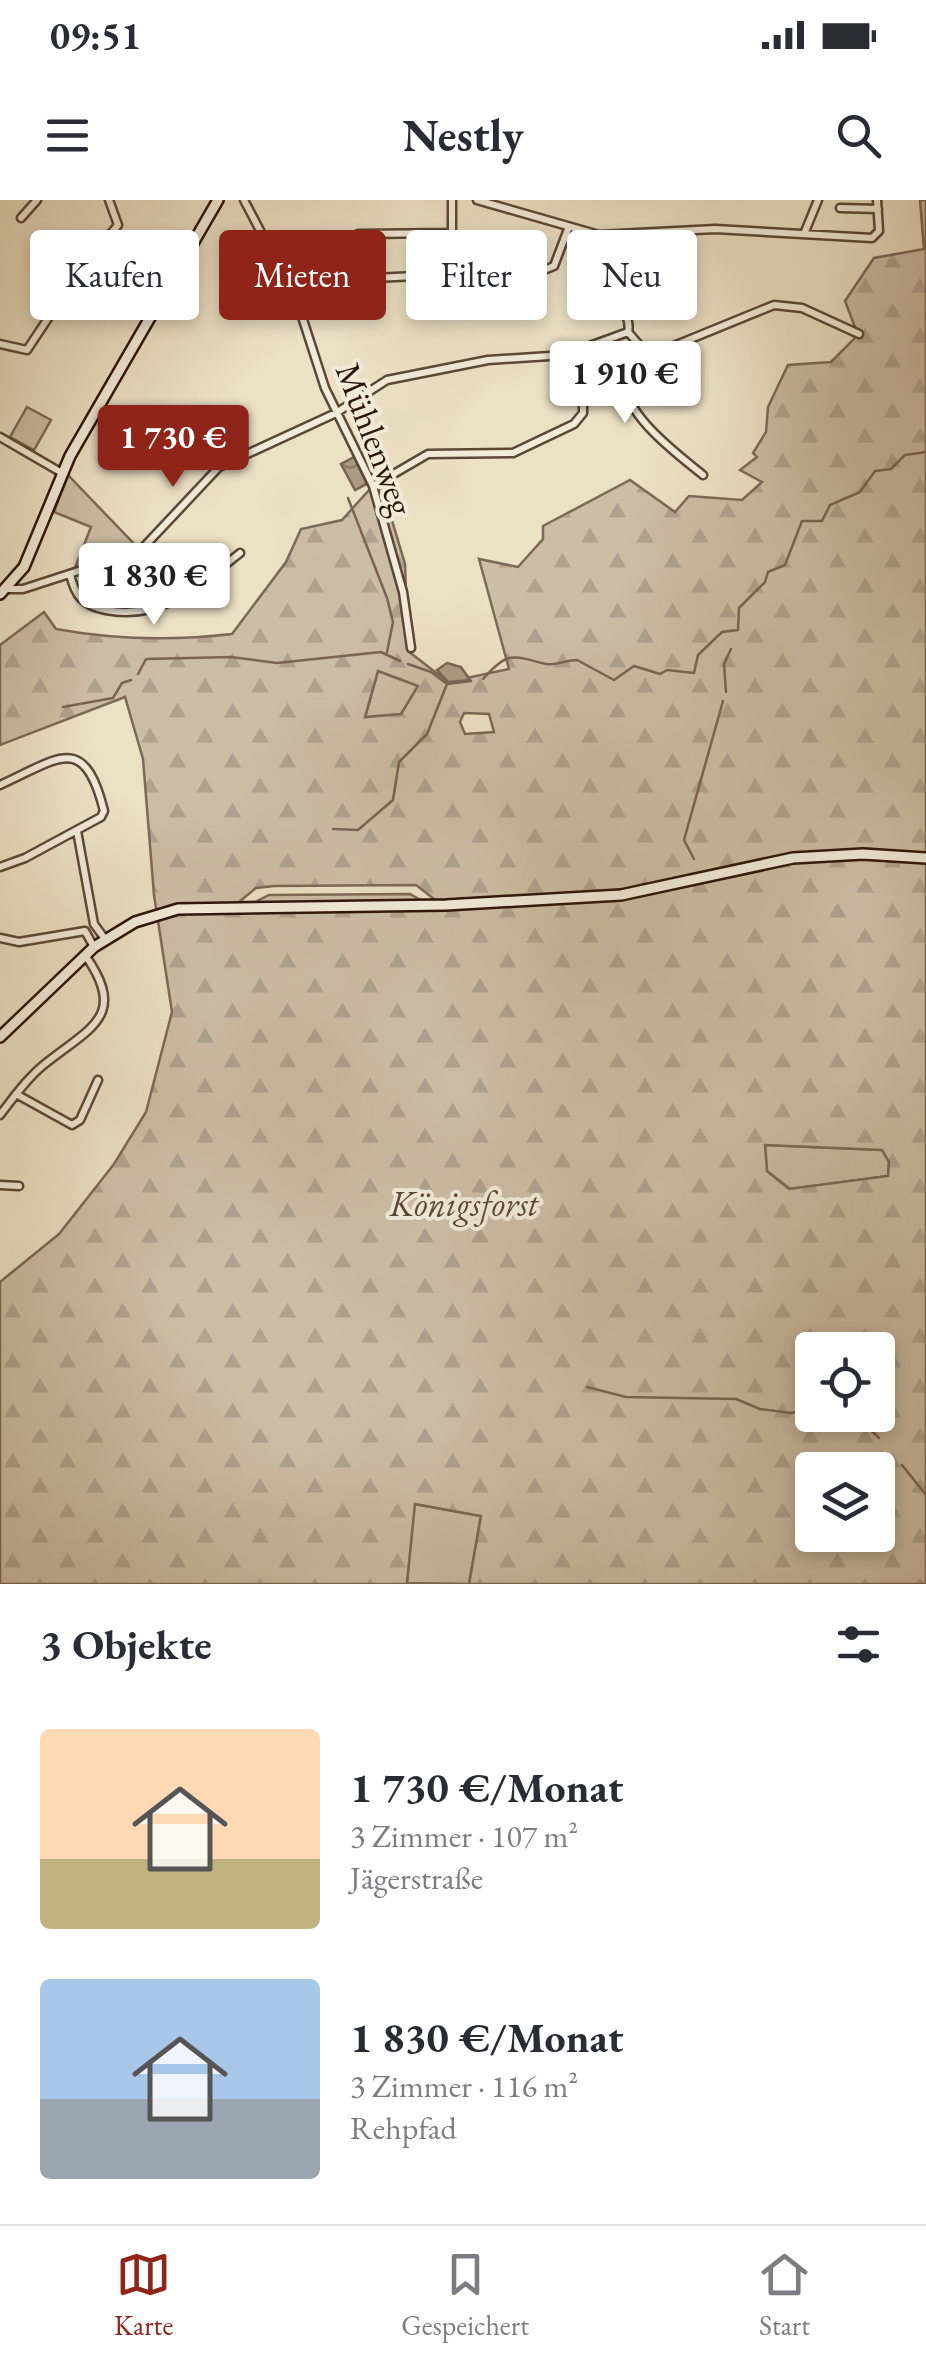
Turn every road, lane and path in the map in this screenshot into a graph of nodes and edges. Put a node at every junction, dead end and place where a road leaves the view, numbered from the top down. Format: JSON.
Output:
{"nodes":[{"id":1,"x":37,"y":200,"type":"edge"},
{"id":2,"x":109,"y":200,"type":"edge"},
{"id":3,"x":218,"y":200,"type":"edge"},
{"id":4,"x":244,"y":200,"type":"edge"},
{"id":5,"x":452,"y":200,"type":"edge"},
{"id":6,"x":477,"y":200,"type":"edge"},
{"id":7,"x":512,"y":200,"type":"edge"},
{"id":8,"x":818,"y":200,"type":"edge"},
{"id":9,"x":878,"y":205,"type":"edge"},
{"id":10,"x":840,"y":208,"type":"dead end"},
{"id":11,"x":510,"y":211,"type":"junction"},
{"id":12,"x":21,"y":218,"type":"dead end"},
{"id":13,"x":568,"y":229,"type":"junction"},
{"id":14,"x":115,"y":230,"type":"edge"},
{"id":15,"x":573,"y":230,"type":"edge"},
{"id":16,"x":681,"y":230,"type":"edge"},
{"id":17,"x":386,"y":234,"type":"edge"},
{"id":18,"x":804,"y":234,"type":"junction"},
{"id":19,"x":386,"y":277,"type":"edge"},
{"id":20,"x":47,"y":320,"type":"edge"},
{"id":21,"x":629,"y":320,"type":"edge"},
{"id":22,"x":628,"y":332,"type":"junction"},
{"id":23,"x":859,"y":334,"type":"dead end"},
{"id":24,"x":0,"y":344,"type":"edge"},
{"id":25,"x":565,"y":355,"type":"junction"},
{"id":26,"x":649,"y":356,"type":"junction"},
{"id":27,"x":336,"y":413,"type":"junction"},
{"id":28,"x":0,"y":437,"type":"edge"},
{"id":29,"x":62,"y":473,"type":"junction"},
{"id":30,"x":703,"y":475,"type":"dead end"},
{"id":31,"x":373,"y":486,"type":"junction"},
{"id":32,"x":240,"y":554,"type":"dead end"},
{"id":33,"x":70,"y":574,"type":"junction"},
{"id":34,"x":4,"y":592,"type":"edge"},
{"id":35,"x":412,"y":648,"type":"dead end"},
{"id":36,"x":0,"y":785,"type":"edge"},
{"id":37,"x":76,"y":830,"type":"junction"},
{"id":38,"x":926,"y":858,"type":"edge"},
{"id":39,"x":0,"y":867,"type":"edge"},
{"id":40,"x":94,"y":924,"type":"junction"},
{"id":41,"x":84,"y":931,"type":"junction"},
{"id":42,"x":0,"y":938,"type":"edge"},
{"id":43,"x":105,"y":939,"type":"junction"},
{"id":44,"x":89,"y":951,"type":"junction"},
{"id":45,"x":0,"y":1038,"type":"edge"},
{"id":46,"x":98,"y":1080,"type":"dead end"},
{"id":47,"x":16,"y":1094,"type":"junction"},
{"id":48,"x":0,"y":1115,"type":"edge"},
{"id":49,"x":0,"y":1185,"type":"edge"},
{"id":50,"x":18,"y":1186,"type":"dead end"}],
"edges":[{"from":1,"to":12,"type":"street"},
{"from":2,"to":14,"type":"street"},
{"from":3,"to":29,"type":"main road"},
{"from":4,"to":27,"type":"street","name":"Mühlenweg"},
{"from":5,"to":17,"type":"street"},
{"from":6,"to":11,"type":"street"},
{"from":7,"to":11,"type":"street"},
{"from":8,"to":18,"type":"street"},
{"from":9,"to":10,"type":"street"},
{"from":9,"to":18,"type":"street"},
{"from":11,"to":13,"type":"street"},
{"from":13,"to":15,"type":"street"},
{"from":13,"to":19,"type":"street"},
{"from":16,"to":18,"type":"street"},
{"from":20,"to":24,"type":"street"},
{"from":21,"to":22,"type":"street"},
{"from":22,"to":25,"type":"street"},
{"from":22,"to":26,"type":"street"},
{"from":23,"to":26,"type":"street"},
{"from":25,"to":27,"type":"street"},
{"from":25,"to":31,"type":"street"},
{"from":26,"to":30,"type":"street"},
{"from":27,"to":31,"type":"street","name":"Mühlenweg"},
{"from":27,"to":33,"type":"street"},
{"from":28,"to":29,"type":"street"},
{"from":29,"to":34,"type":"main road"},
{"from":31,"to":35,"type":"street","name":"Mühlenweg"},
{"from":32,"to":33,"type":"street"},
{"from":33,"to":34,"type":"street"},
{"from":36,"to":37,"type":"street"},
{"from":37,"to":39,"type":"street"},
{"from":37,"to":40,"type":"street"},
{"from":38,"to":43,"type":"main road"},
{"from":40,"to":41,"type":"street"},
{"from":40,"to":43,"type":"street"},
{"from":41,"to":42,"type":"street"},
{"from":41,"to":44,"type":"street"},
{"from":43,"to":44,"type":"main road"},
{"from":44,"to":45,"type":"main road"},
{"from":44,"to":47,"type":"street"},
{"from":46,"to":47,"type":"street"},
{"from":47,"to":48,"type":"street"},
{"from":49,"to":50,"type":"street"}]}
